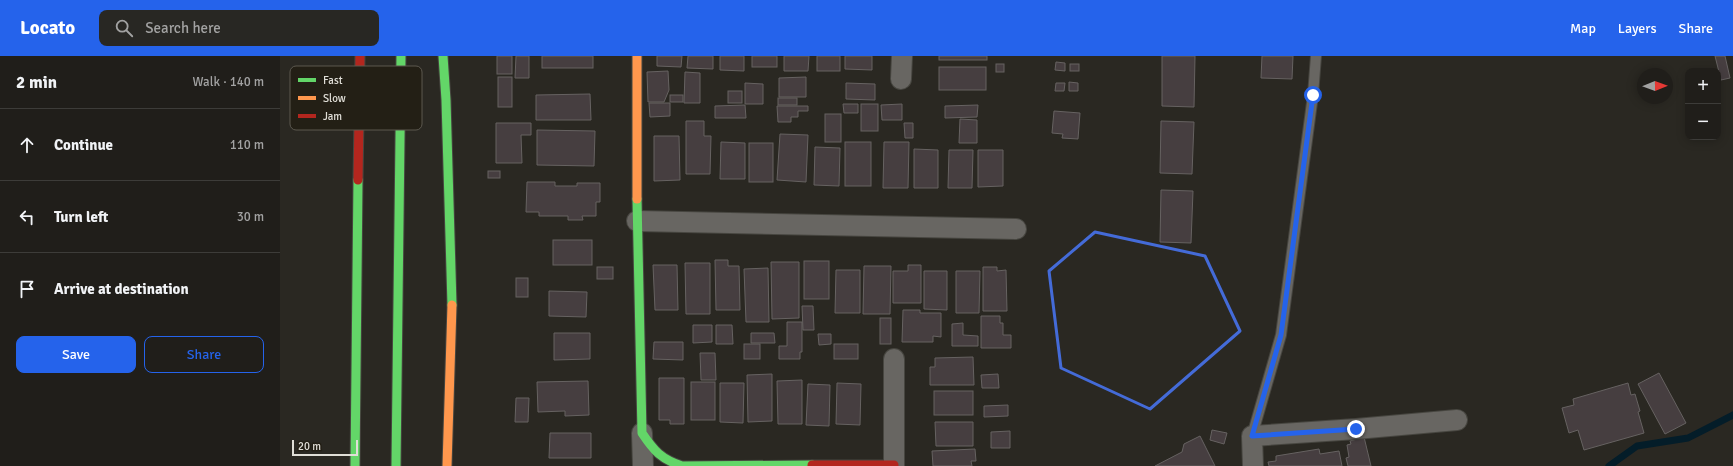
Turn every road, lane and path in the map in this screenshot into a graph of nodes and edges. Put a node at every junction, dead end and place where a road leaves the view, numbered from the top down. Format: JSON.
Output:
{"nodes":[{"id":1,"x":360,"y":56,"type":"edge"},
{"id":2,"x":401,"y":56,"type":"edge"},
{"id":3,"x":443,"y":56,"type":"edge"},
{"id":4,"x":637,"y":56,"type":"edge"},
{"id":5,"x":902,"y":56,"type":"edge"},
{"id":6,"x":1316,"y":56,"type":"edge"},
{"id":7,"x":360,"y":66,"type":"edge"},
{"id":8,"x":401,"y":66,"type":"edge"},
{"id":9,"x":901,"y":79,"type":"dead end"},
{"id":10,"x":359,"y":130,"type":"edge"},
{"id":11,"x":400,"y":130,"type":"edge"},
{"id":12,"x":637,"y":221,"type":"junction"},
{"id":13,"x":1016,"y":229,"type":"dead end"},
{"id":14,"x":894,"y":359,"type":"dead end"},
{"id":15,"x":1457,"y":420,"type":"dead end"},
{"id":16,"x":642,"y":433,"type":"junction"},
{"id":17,"x":1252,"y":436,"type":"junction"},
{"id":18,"x":355,"y":466,"type":"edge"},
{"id":19,"x":396,"y":466,"type":"edge"},
{"id":20,"x":447,"y":466,"type":"edge"},
{"id":21,"x":643,"y":466,"type":"edge"},
{"id":22,"x":894,"y":466,"type":"edge"},
{"id":23,"x":1254,"y":466,"type":"edge"}],
"edges":[{"from":1,"to":7,"type":"street"},
{"from":2,"to":8,"type":"street"},
{"from":3,"to":20,"type":"street"},
{"from":4,"to":12,"type":"street"},
{"from":5,"to":9,"type":"street"},
{"from":6,"to":17,"type":"lane"},
{"from":10,"to":18,"type":"street"},
{"from":11,"to":19,"type":"street"},
{"from":12,"to":13,"type":"street"},
{"from":12,"to":16,"type":"street"},
{"from":14,"to":22,"type":"street"},
{"from":15,"to":17,"type":"street"},
{"from":16,"to":21,"type":"street"},
{"from":16,"to":22,"type":"street"},
{"from":17,"to":23,"type":"street"}]}
